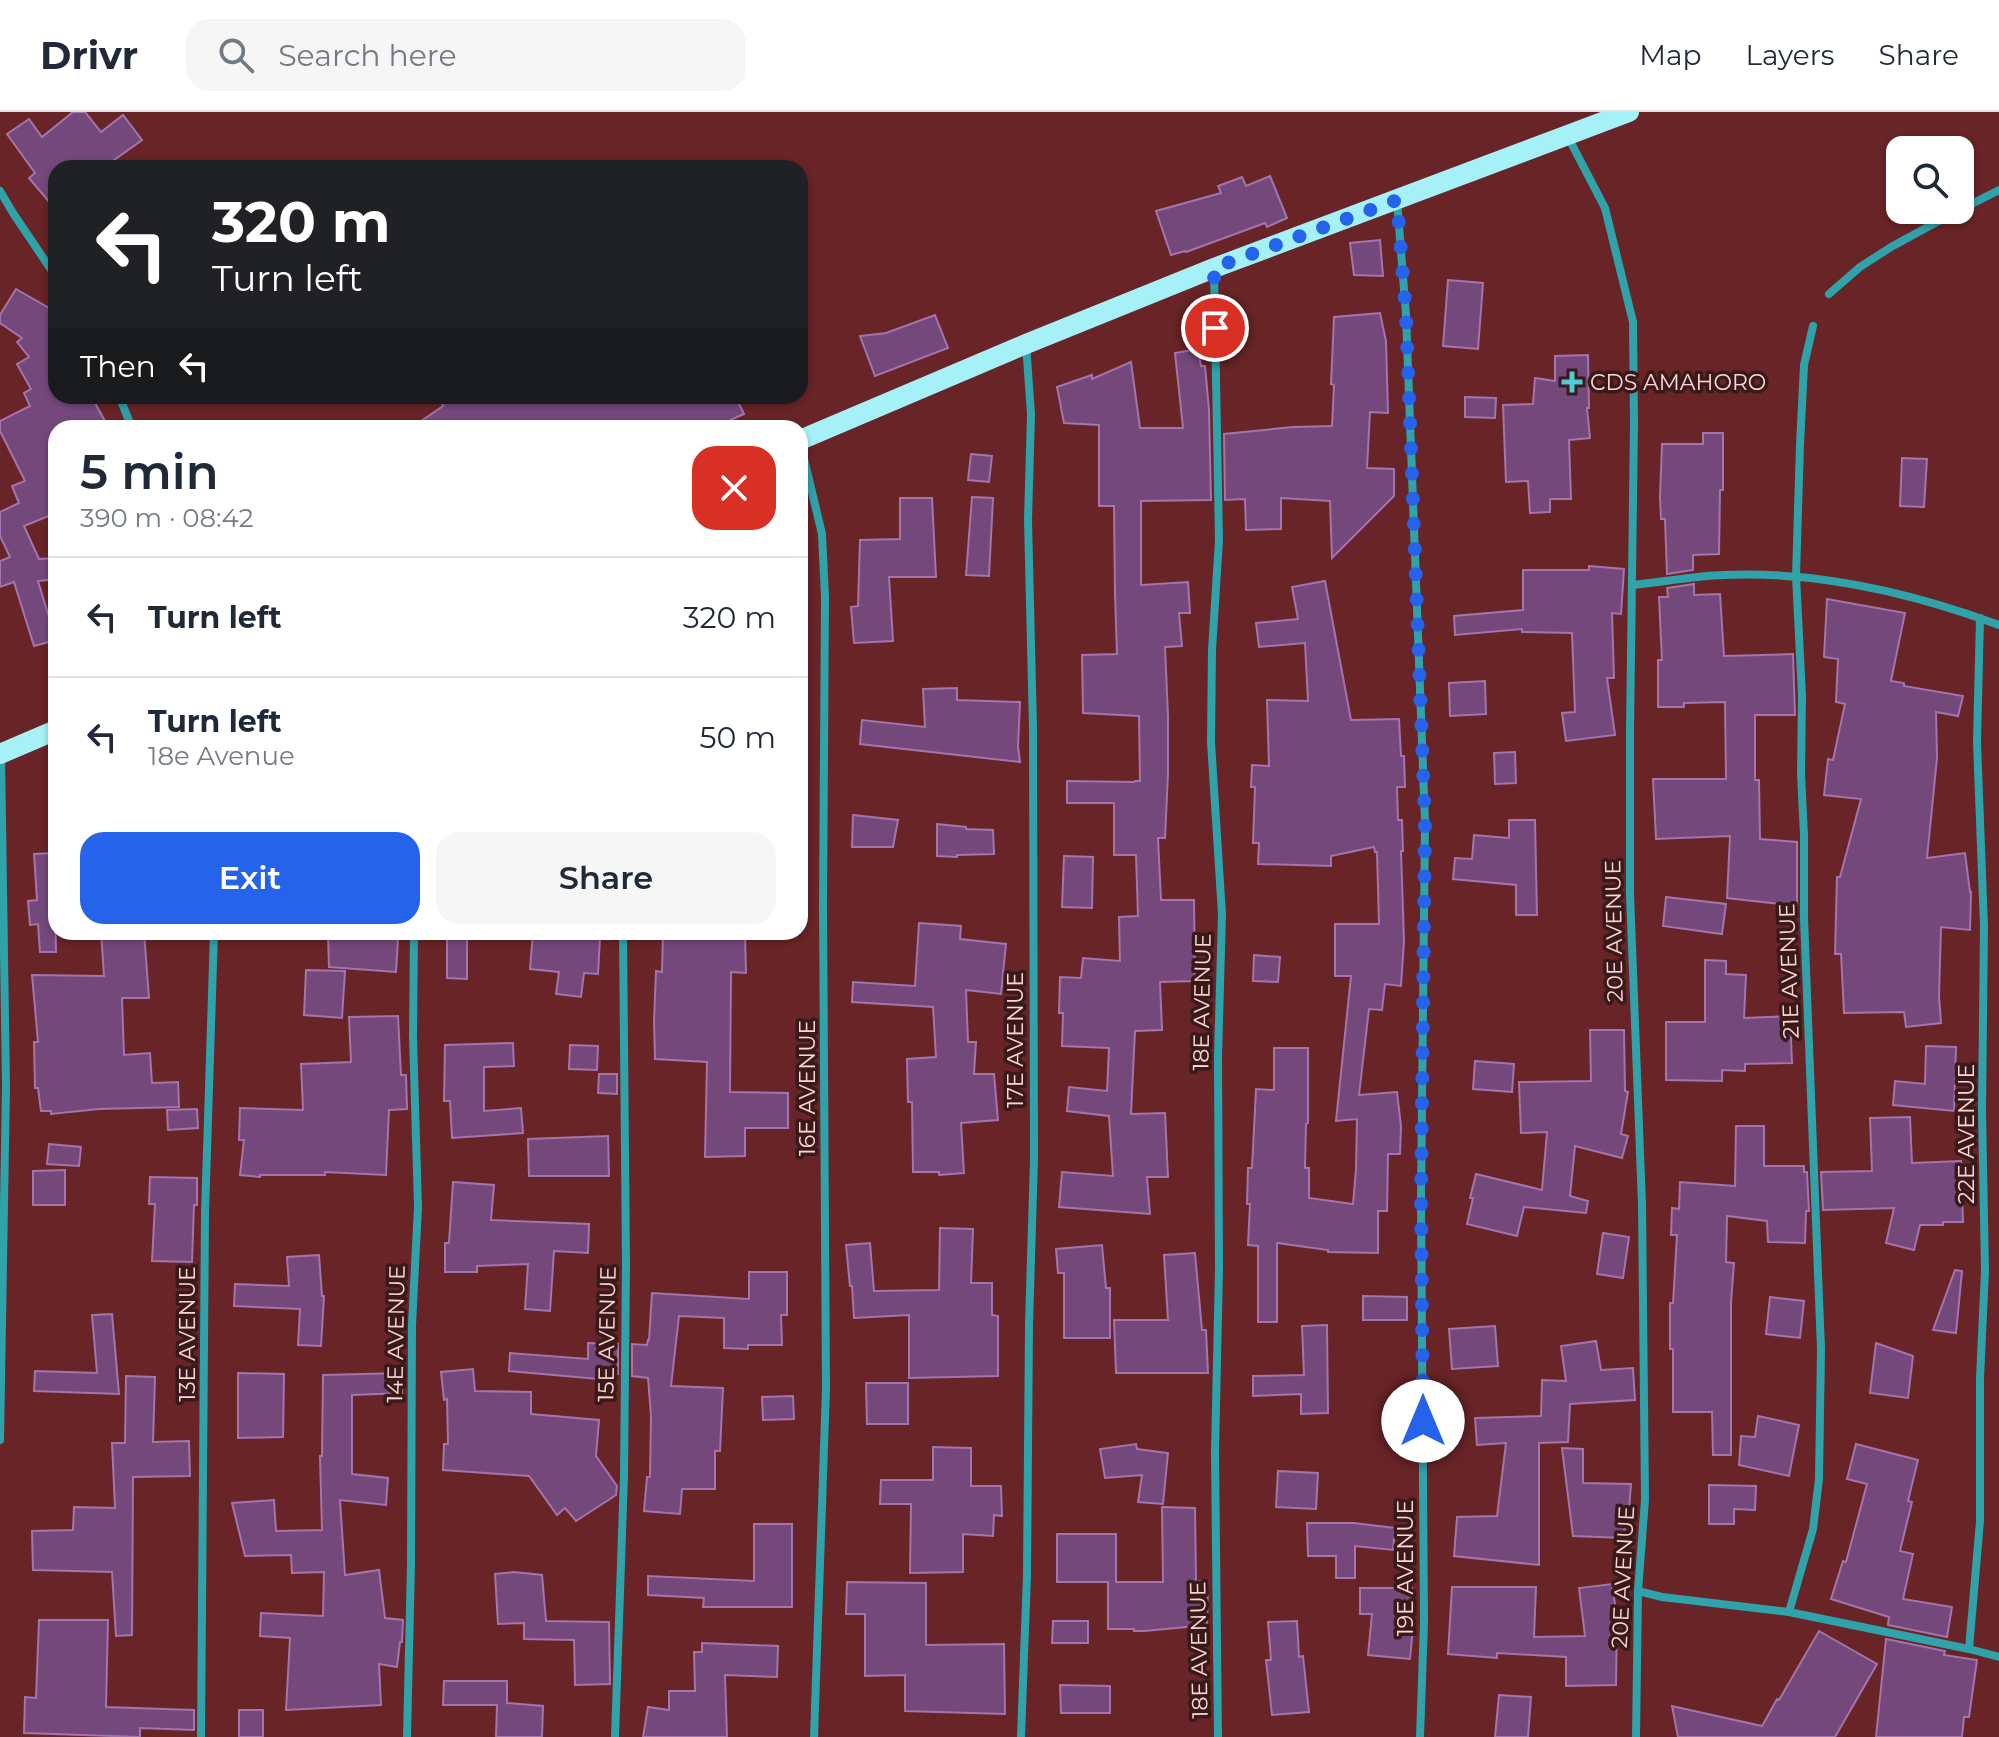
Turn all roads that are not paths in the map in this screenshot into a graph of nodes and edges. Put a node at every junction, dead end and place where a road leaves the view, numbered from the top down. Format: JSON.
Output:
{"nodes":[{"id":1,"x":1629,"y":112,"type":"edge"},
{"id":2,"x":1567,"y":136,"type":"junction"},
{"id":3,"x":1999,"y":190,"type":"edge"},
{"id":4,"x":0,"y":191,"type":"edge"},
{"id":5,"x":1397,"y":200,"type":"junction"},
{"id":6,"x":1974,"y":203,"type":"edge"},
{"id":7,"x":1934,"y":224,"type":"edge"},
{"id":8,"x":48,"y":265,"type":"edge"},
{"id":9,"x":1214,"y":268,"type":"junction"},
{"id":10,"x":1829,"y":294,"type":"dead end"},
{"id":11,"x":1813,"y":326,"type":"dead end"},
{"id":12,"x":1026,"y":344,"type":"junction"},
{"id":13,"x":808,"y":438,"type":"edge"},
{"id":14,"x":808,"y":472,"type":"edge"},
{"id":15,"x":1796,"y":576,"type":"junction"},
{"id":16,"x":1633,"y":585,"type":"junction"},
{"id":17,"x":1980,"y":618,"type":"junction"},
{"id":18,"x":1999,"y":625,"type":"edge"},
{"id":19,"x":48,"y":733,"type":"edge"},
{"id":20,"x":0,"y":753,"type":"edge"},
{"id":21,"x":214,"y":940,"type":"edge"},
{"id":22,"x":414,"y":940,"type":"edge"},
{"id":23,"x":623,"y":940,"type":"edge"},
{"id":24,"x":0,"y":1440,"type":"edge"},
{"id":25,"x":1638,"y":1591,"type":"junction"},
{"id":26,"x":1789,"y":1612,"type":"junction"},
{"id":27,"x":1969,"y":1649,"type":"junction"},
{"id":28,"x":1999,"y":1657,"type":"edge"},
{"id":29,"x":201,"y":1737,"type":"edge"},
{"id":30,"x":407,"y":1737,"type":"edge"},
{"id":31,"x":615,"y":1737,"type":"edge"},
{"id":32,"x":814,"y":1737,"type":"edge"},
{"id":33,"x":1021,"y":1737,"type":"edge"},
{"id":34,"x":1218,"y":1737,"type":"edge"},
{"id":35,"x":1420,"y":1737,"type":"edge"},
{"id":36,"x":1636,"y":1737,"type":"edge"}],
"edges":[{"from":1,"to":2,"type":"main road"},
{"from":2,"to":5,"type":"main road"},
{"from":2,"to":16,"type":"street","name":"20E AVENUE"},
{"from":3,"to":6,"type":"street"},
{"from":4,"to":8,"type":"street"},
{"from":5,"to":9,"type":"main road"},
{"from":5,"to":35,"type":"street","name":"19E AVENUE"},
{"from":7,"to":10,"type":"street"},
{"from":9,"to":12,"type":"main road"},
{"from":9,"to":34,"type":"street","name":"18E AVENUE"},
{"from":11,"to":15,"type":"street","name":"21E AVENUE"},
{"from":12,"to":13,"type":"main road"},
{"from":12,"to":33,"type":"street","name":"17E AVENUE"},
{"from":14,"to":32,"type":"street","name":"16E AVENUE"},
{"from":15,"to":16,"type":"street"},
{"from":15,"to":17,"type":"street"},
{"from":15,"to":26,"type":"street","name":"21E AVENUE"},
{"from":16,"to":25,"type":"street","name":"20E AVENUE"},
{"from":17,"to":18,"type":"street"},
{"from":17,"to":27,"type":"street","name":"22E AVENUE"},
{"from":19,"to":20,"type":"main road"},
{"from":20,"to":24,"type":"street"},
{"from":21,"to":29,"type":"street","name":"13E AVENUE"},
{"from":22,"to":30,"type":"street","name":"14E AVENUE"},
{"from":23,"to":31,"type":"street","name":"15E AVENUE"},
{"from":25,"to":26,"type":"street"},
{"from":25,"to":36,"type":"street","name":"20E AVENUE"},
{"from":26,"to":27,"type":"street"},
{"from":27,"to":28,"type":"street"}]}
